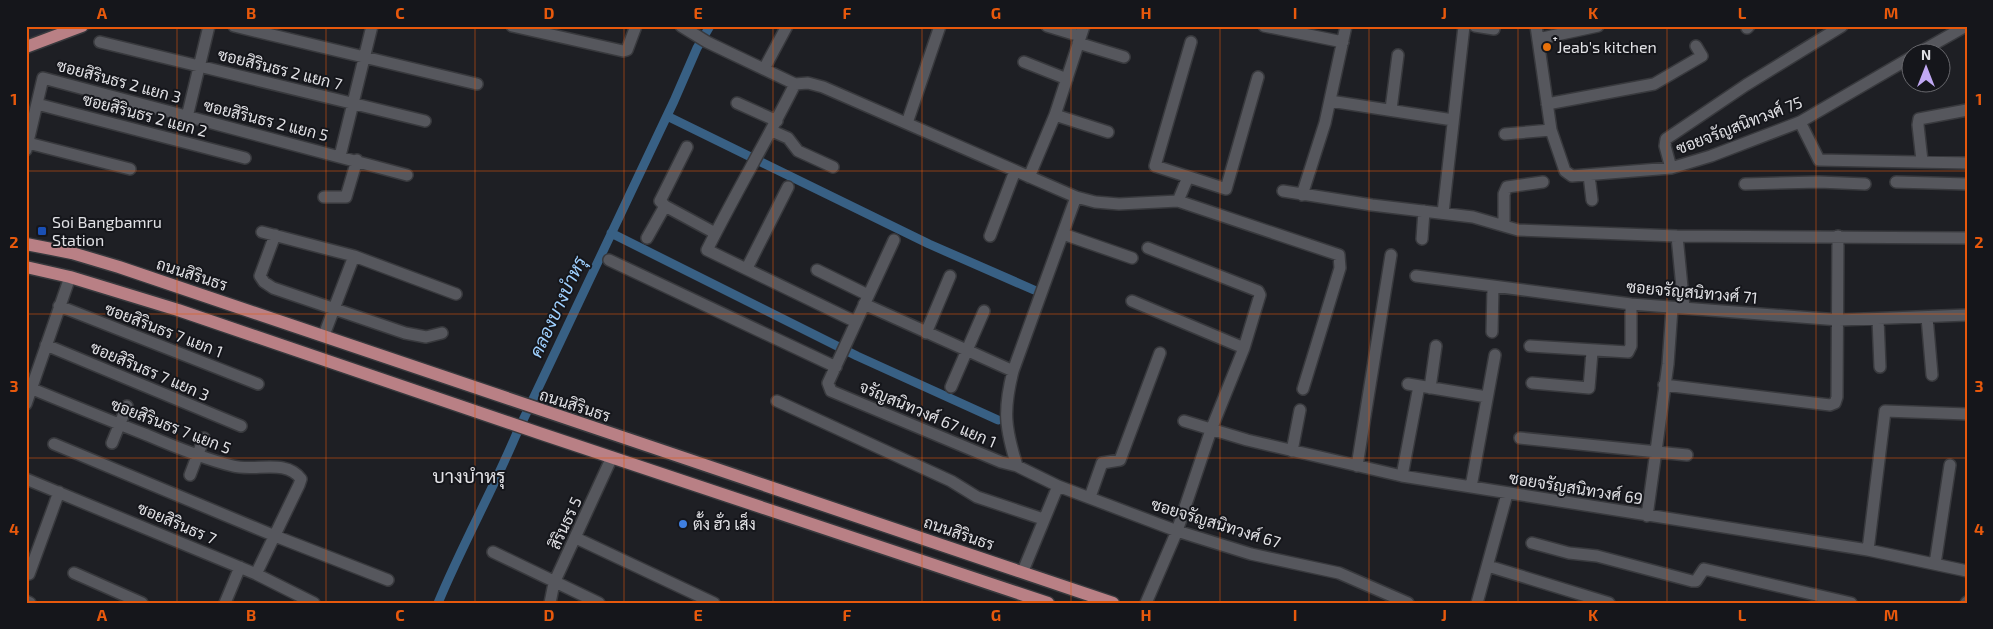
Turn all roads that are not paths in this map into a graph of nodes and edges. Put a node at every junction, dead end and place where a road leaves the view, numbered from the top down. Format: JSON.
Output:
{"nodes":[{"id":1,"x":62,"y":26,"type":"edge"},
{"id":2,"x":82,"y":26,"type":"edge"},
{"id":3,"x":210,"y":26,"type":"edge"},
{"id":4,"x":234,"y":26,"type":"edge"},
{"id":5,"x":372,"y":26,"type":"edge"},
{"id":6,"x":512,"y":26,"type":"edge"},
{"id":7,"x":636,"y":26,"type":"edge"},
{"id":8,"x":681,"y":26,"type":"edge"},
{"id":9,"x":786,"y":26,"type":"edge"},
{"id":10,"x":940,"y":26,"type":"edge"},
{"id":11,"x":1047,"y":26,"type":"edge"},
{"id":12,"x":1264,"y":26,"type":"edge"},
{"id":13,"x":1346,"y":26,"type":"edge"},
{"id":14,"x":1464,"y":26,"type":"edge"},
{"id":15,"x":1475,"y":26,"type":"edge"},
{"id":16,"x":1536,"y":26,"type":"edge"},
{"id":17,"x":1598,"y":26,"type":"edge"},
{"id":18,"x":1842,"y":26,"type":"edge"},
{"id":19,"x":1966,"y":26,"type":"edge"},
{"id":20,"x":1494,"y":29,"type":"dead end"},
{"id":21,"x":1081,"y":35,"type":"edge"},
{"id":22,"x":26,"y":39,"type":"edge"},
{"id":23,"x":1538,"y":39,"type":"junction"},
{"id":24,"x":100,"y":42,"type":"dead end"},
{"id":25,"x":1191,"y":42,"type":"dead end"},
{"id":26,"x":1343,"y":42,"type":"junction"},
{"id":27,"x":1938,"y":42,"type":"edge"},
{"id":28,"x":1696,"y":46,"type":"dead end"},
{"id":29,"x":26,"y":47,"type":"edge"},
{"id":30,"x":1398,"y":55,"type":"dead end"},
{"id":31,"x":1124,"y":57,"type":"dead end"},
{"id":32,"x":364,"y":58,"type":"junction"},
{"id":33,"x":1024,"y":62,"type":"dead end"},
{"id":34,"x":1900,"y":64,"type":"edge"},
{"id":35,"x":199,"y":66,"type":"junction"},
{"id":36,"x":764,"y":69,"type":"junction"},
{"id":37,"x":1258,"y":77,"type":"dead end"},
{"id":38,"x":1067,"y":79,"type":"junction"},
{"id":39,"x":477,"y":84,"type":"dead end"},
{"id":40,"x":795,"y":84,"type":"junction"},
{"id":41,"x":1330,"y":101,"type":"junction"},
{"id":42,"x":36,"y":104,"type":"junction"},
{"id":43,"x":353,"y":104,"type":"junction"},
{"id":44,"x":737,"y":104,"type":"dead end"},
{"id":45,"x":1547,"y":104,"type":"junction"},
{"id":46,"x":1391,"y":109,"type":"junction"},
{"id":47,"x":1967,"y":110,"type":"edge"},
{"id":48,"x":1054,"y":115,"type":"junction"},
{"id":49,"x":187,"y":116,"type":"junction"},
{"id":50,"x":425,"y":120,"type":"dead end"},
{"id":51,"x":1453,"y":120,"type":"junction"},
{"id":52,"x":1800,"y":122,"type":"junction"},
{"id":53,"x":907,"y":123,"type":"junction"},
{"id":54,"x":774,"y":126,"type":"junction"},
{"id":55,"x":1551,"y":130,"type":"junction"},
{"id":56,"x":1108,"y":132,"type":"dead end"},
{"id":57,"x":1505,"y":134,"type":"dead end"},
{"id":58,"x":27,"y":141,"type":"edge"},
{"id":59,"x":687,"y":147,"type":"dead end"},
{"id":60,"x":340,"y":156,"type":"junction"},
{"id":61,"x":245,"y":158,"type":"dead end"},
{"id":62,"x":357,"y":160,"type":"junction"},
{"id":63,"x":1819,"y":160,"type":"junction"},
{"id":64,"x":1922,"y":161,"type":"junction"},
{"id":65,"x":1967,"y":163,"type":"edge"},
{"id":66,"x":833,"y":167,"type":"dead end"},
{"id":67,"x":1671,"y":168,"type":"junction"},
{"id":68,"x":130,"y":169,"type":"dead end"},
{"id":69,"x":1015,"y":172,"type":"junction"},
{"id":70,"x":407,"y":174,"type":"dead end"},
{"id":71,"x":1589,"y":175,"type":"junction"},
{"id":72,"x":1029,"y":177,"type":"junction"},
{"id":73,"x":1188,"y":177,"type":"junction"},
{"id":74,"x":1543,"y":182,"type":"dead end"},
{"id":75,"x":1819,"y":182,"type":"junction"},
{"id":76,"x":1896,"y":182,"type":"dead end"},
{"id":77,"x":1745,"y":184,"type":"dead end"},
{"id":78,"x":1866,"y":184,"type":"dead end"},
{"id":79,"x":1967,"y":184,"type":"edge"},
{"id":80,"x":788,"y":187,"type":"dead end"},
{"id":81,"x":1283,"y":191,"type":"dead end"},
{"id":82,"x":1302,"y":195,"type":"junction"},
{"id":83,"x":324,"y":196,"type":"dead end"},
{"id":84,"x":1076,"y":196,"type":"junction"},
{"id":85,"x":1592,"y":200,"type":"dead end"},
{"id":86,"x":1178,"y":201,"type":"junction"},
{"id":87,"x":665,"y":206,"type":"junction"},
{"id":88,"x":1424,"y":211,"type":"junction"},
{"id":89,"x":1443,"y":212,"type":"junction"},
{"id":90,"x":1504,"y":225,"type":"junction"},
{"id":91,"x":262,"y":232,"type":"dead end"},
{"id":92,"x":715,"y":233,"type":"junction"},
{"id":93,"x":1063,"y":234,"type":"junction"},
{"id":94,"x":275,"y":235,"type":"junction"},
{"id":95,"x":990,"y":236,"type":"dead end"},
{"id":96,"x":1677,"y":236,"type":"junction"},
{"id":97,"x":1838,"y":236,"type":"junction"},
{"id":98,"x":647,"y":238,"type":"dead end"},
{"id":99,"x":1967,"y":238,"type":"edge"},
{"id":100,"x":1422,"y":239,"type":"dead end"},
{"id":101,"x":894,"y":240,"type":"dead end"},
{"id":102,"x":26,"y":244,"type":"edge"},
{"id":103,"x":1148,"y":248,"type":"dead end"},
{"id":104,"x":1391,"y":255,"type":"dead end"},
{"id":105,"x":354,"y":256,"type":"junction"},
{"id":106,"x":1132,"y":258,"type":"dead end"},
{"id":107,"x":609,"y":260,"type":"dead end"},
{"id":108,"x":26,"y":267,"type":"edge"},
{"id":109,"x":747,"y":268,"type":"junction"},
{"id":110,"x":818,"y":270,"type":"dead end"},
{"id":111,"x":950,"y":276,"type":"dead end"},
{"id":112,"x":1416,"y":276,"type":"dead end"},
{"id":113,"x":70,"y":277,"type":"junction"},
{"id":114,"x":1493,"y":288,"type":"junction"},
{"id":115,"x":456,"y":294,"type":"dead end"},
{"id":116,"x":866,"y":300,"type":"junction"},
{"id":117,"x":1132,"y":302,"type":"dead end"},
{"id":118,"x":1631,"y":304,"type":"junction"},
{"id":119,"x":59,"y":306,"type":"junction"},
{"id":120,"x":334,"y":308,"type":"junction"},
{"id":121,"x":1678,"y":308,"type":"junction"},
{"id":122,"x":984,"y":311,"type":"dead end"},
{"id":123,"x":1967,"y":315,"type":"edge"},
{"id":124,"x":1927,"y":316,"type":"junction"},
{"id":125,"x":1878,"y":319,"type":"junction"},
{"id":126,"x":1839,"y":320,"type":"junction"},
{"id":127,"x":856,"y":322,"type":"junction"},
{"id":128,"x":1492,"y":332,"type":"dead end"},
{"id":129,"x":442,"y":333,"type":"dead end"},
{"id":130,"x":926,"y":333,"type":"junction"},
{"id":131,"x":324,"y":335,"type":"junction"},
{"id":132,"x":46,"y":345,"type":"junction"},
{"id":133,"x":1436,"y":346,"type":"dead end"},
{"id":134,"x":1530,"y":346,"type":"dead end"},
{"id":135,"x":1244,"y":348,"type":"junction"},
{"id":136,"x":966,"y":351,"type":"junction"},
{"id":137,"x":1592,"y":352,"type":"junction"},
{"id":138,"x":1160,"y":353,"type":"dead end"},
{"id":139,"x":1494,"y":355,"type":"dead end"},
{"id":140,"x":836,"y":367,"type":"junction"},
{"id":141,"x":1880,"y":367,"type":"dead end"},
{"id":142,"x":1013,"y":371,"type":"junction"},
{"id":143,"x":1932,"y":375,"type":"dead end"},
{"id":144,"x":1532,"y":383,"type":"dead end"},
{"id":145,"x":258,"y":384,"type":"dead end"},
{"id":146,"x":1664,"y":385,"type":"junction"},
{"id":147,"x":1419,"y":386,"type":"junction"},
{"id":148,"x":951,"y":387,"type":"dead end"},
{"id":149,"x":30,"y":388,"type":"junction"},
{"id":150,"x":1303,"y":390,"type":"dead end"},
{"id":151,"x":1487,"y":396,"type":"junction"},
{"id":152,"x":776,"y":401,"type":"dead end"},
{"id":153,"x":26,"y":404,"type":"edge"},
{"id":154,"x":127,"y":406,"type":"dead end"},
{"id":155,"x":1300,"y":410,"type":"dead end"},
{"id":156,"x":1967,"y":414,"type":"edge"},
{"id":157,"x":1184,"y":421,"type":"dead end"},
{"id":158,"x":119,"y":424,"type":"junction"},
{"id":159,"x":241,"y":426,"type":"dead end"},
{"id":160,"x":1211,"y":430,"type":"junction"},
{"id":161,"x":204,"y":438,"type":"dead end"},
{"id":162,"x":1520,"y":438,"type":"dead end"},
{"id":163,"x":112,"y":443,"type":"dead end"},
{"id":164,"x":54,"y":444,"type":"dead end"},
{"id":165,"x":1655,"y":450,"type":"junction"},
{"id":166,"x":1292,"y":451,"type":"junction"},
{"id":167,"x":198,"y":455,"type":"junction"},
{"id":168,"x":1687,"y":455,"type":"dead end"},
{"id":169,"x":612,"y":457,"type":"junction"},
{"id":170,"x":1950,"y":465,"type":"dead end"},
{"id":171,"x":1017,"y":466,"type":"junction"},
{"id":172,"x":1357,"y":466,"type":"junction"},
{"id":173,"x":190,"y":475,"type":"dead end"},
{"id":174,"x":1402,"y":476,"type":"junction"},
{"id":175,"x":26,"y":479,"type":"edge"},
{"id":176,"x":1058,"y":486,"type":"junction"},
{"id":177,"x":1471,"y":487,"type":"junction"},
{"id":178,"x":59,"y":492,"type":"junction"},
{"id":179,"x":1507,"y":494,"type":"junction"},
{"id":180,"x":1090,"y":498,"type":"junction"},
{"id":181,"x":1647,"y":516,"type":"junction"},
{"id":182,"x":1043,"y":519,"type":"junction"},
{"id":183,"x":1177,"y":530,"type":"junction"},
{"id":184,"x":275,"y":536,"type":"junction"},
{"id":185,"x":576,"y":538,"type":"junction"},
{"id":186,"x":926,"y":539,"type":"junction"},
{"id":187,"x":1532,"y":543,"type":"dead end"},
{"id":188,"x":942,"y":545,"type":"junction"},
{"id":189,"x":1868,"y":550,"type":"junction"},
{"id":190,"x":493,"y":552,"type":"dead end"},
{"id":191,"x":918,"y":559,"type":"junction"},
{"id":192,"x":934,"y":564,"type":"junction"},
{"id":193,"x":1935,"y":564,"type":"junction"},
{"id":194,"x":1488,"y":566,"type":"junction"},
{"id":195,"x":240,"y":567,"type":"junction"},
{"id":196,"x":1023,"y":571,"type":"junction"},
{"id":197,"x":1967,"y":571,"type":"edge"},
{"id":198,"x":74,"y":572,"type":"dead end"},
{"id":199,"x":256,"y":574,"type":"junction"},
{"id":200,"x":27,"y":575,"type":"edge"},
{"id":201,"x":388,"y":580,"type":"dead end"},
{"id":202,"x":554,"y":583,"type":"junction"},
{"id":203,"x":26,"y":601,"type":"edge"},
{"id":204,"x":30,"y":603,"type":"edge"},
{"id":205,"x":142,"y":603,"type":"edge"},
{"id":206,"x":225,"y":603,"type":"edge"},
{"id":207,"x":314,"y":603,"type":"edge"},
{"id":208,"x":550,"y":603,"type":"edge"},
{"id":209,"x":599,"y":603,"type":"edge"},
{"id":210,"x":714,"y":603,"type":"edge"},
{"id":211,"x":1048,"y":603,"type":"edge"},
{"id":212,"x":1112,"y":603,"type":"edge"},
{"id":213,"x":1146,"y":603,"type":"edge"},
{"id":214,"x":1408,"y":603,"type":"edge"},
{"id":215,"x":1477,"y":603,"type":"edge"},
{"id":216,"x":1608,"y":603,"type":"edge"},
{"id":217,"x":1851,"y":603,"type":"edge"}],
"edges":[{"from":1,"to":22,"type":"main road"},
{"from":2,"to":29,"type":"main road"},
{"from":3,"to":35,"type":"street","name":"ซอยสิรินธร 2 แยก 5"},
{"from":4,"to":32,"type":"street"},
{"from":5,"to":32,"type":"street"},
{"from":6,"to":7,"type":"street"},
{"from":8,"to":36,"type":"street"},
{"from":9,"to":36,"type":"street"},
{"from":10,"to":53,"type":"street"},
{"from":11,"to":21,"type":"street"},
{"from":12,"to":26,"type":"street"},
{"from":13,"to":26,"type":"street"},
{"from":14,"to":51,"type":"street"},
{"from":15,"to":20,"type":"street"},
{"from":16,"to":23,"type":"street","name":"ซอยจรัญสนิทวงศ์ 75"},
{"from":17,"to":23,"type":"street"},
{"from":18,"to":67,"type":"street"},
{"from":19,"to":27,"type":"street"},
{"from":21,"to":31,"type":"street"},
{"from":21,"to":38,"type":"street"},
{"from":23,"to":45,"type":"street","name":"ซอยจรัญสนิทวงศ์ 75"},
{"from":24,"to":35,"type":"street","name":"ซอยสิรินธร 2 แยก 7"},
{"from":25,"to":73,"type":"street"},
{"from":26,"to":41,"type":"street"},
{"from":28,"to":45,"type":"street"},
{"from":30,"to":46,"type":"street"},
{"from":32,"to":39,"type":"street"},
{"from":32,"to":43,"type":"street"},
{"from":33,"to":38,"type":"street"},
{"from":34,"to":52,"type":"street","name":"ซอยจรัญสนิทวงศ์ 75"},
{"from":35,"to":43,"type":"street","name":"ซอยสิรินธร 2 แยก 7"},
{"from":35,"to":49,"type":"street","name":"ซอยสิรินธร 2 แยก 5"},
{"from":36,"to":40,"type":"street"},
{"from":37,"to":73,"type":"street"},
{"from":38,"to":48,"type":"street"},
{"from":40,"to":53,"type":"street"},
{"from":40,"to":54,"type":"street"},
{"from":41,"to":46,"type":"street"},
{"from":41,"to":82,"type":"street"},
{"from":42,"to":49,"type":"street","name":"ซอยสิรินธร 2 แยก 3"},
{"from":42,"to":58,"type":"street"},
{"from":42,"to":61,"type":"street","name":"ซอยสิรินธร 2 แยก 2"},
{"from":43,"to":50,"type":"street","name":"ซอยสิรินธร 2 แยก 7"},
{"from":43,"to":60,"type":"street"},
{"from":44,"to":54,"type":"street"},
{"from":45,"to":55,"type":"street","name":"ซอยจรัญสนิทวงศ์ 75"},
{"from":46,"to":51,"type":"street"},
{"from":47,"to":64,"type":"street"},
{"from":48,"to":56,"type":"street"},
{"from":48,"to":72,"type":"street"},
{"from":49,"to":60,"type":"street","name":"ซอยสิรินธร 2 แยก 5"},
{"from":51,"to":89,"type":"street"},
{"from":52,"to":63,"type":"street"},
{"from":52,"to":67,"type":"street","name":"ซอยจรัญสนิทวงศ์ 75"},
{"from":53,"to":69,"type":"street"},
{"from":54,"to":66,"type":"street"},
{"from":54,"to":92,"type":"street"},
{"from":55,"to":57,"type":"street"},
{"from":55,"to":71,"type":"street","name":"ซอยจรัญสนิทวงศ์ 75"},
{"from":58,"to":68,"type":"street"},
{"from":59,"to":87,"type":"street"},
{"from":60,"to":62,"type":"street","name":"ซอยสิรินธร 2 แยก 5"},
{"from":62,"to":70,"type":"street","name":"ซอยสิรินธร 2 แยก 5"},
{"from":62,"to":83,"type":"street"},
{"from":63,"to":64,"type":"street"},
{"from":63,"to":75,"type":"street"},
{"from":64,"to":65,"type":"street"},
{"from":67,"to":71,"type":"street","name":"ซอยจรัญสนิทวงศ์ 75"},
{"from":69,"to":72,"type":"street"},
{"from":69,"to":95,"type":"street"},
{"from":71,"to":85,"type":"street"},
{"from":72,"to":84,"type":"street"},
{"from":73,"to":86,"type":"street"},
{"from":74,"to":90,"type":"street"},
{"from":75,"to":77,"type":"street"},
{"from":75,"to":78,"type":"street"},
{"from":76,"to":79,"type":"street"},
{"from":80,"to":109,"type":"street"},
{"from":81,"to":82,"type":"street"},
{"from":82,"to":88,"type":"street"},
{"from":84,"to":86,"type":"street"},
{"from":84,"to":93,"type":"street"},
{"from":86,"to":150,"type":"street"},
{"from":87,"to":92,"type":"street"},
{"from":87,"to":98,"type":"street"},
{"from":88,"to":89,"type":"street"},
{"from":88,"to":100,"type":"street"},
{"from":89,"to":90,"type":"street"},
{"from":90,"to":96,"type":"street"},
{"from":91,"to":94,"type":"street"},
{"from":92,"to":109,"type":"street"},
{"from":93,"to":106,"type":"street"},
{"from":93,"to":142,"type":"street"},
{"from":94,"to":105,"type":"street"},
{"from":94,"to":120,"type":"street"},
{"from":96,"to":97,"type":"street"},
{"from":96,"to":121,"type":"street"},
{"from":97,"to":99,"type":"street"},
{"from":97,"to":126,"type":"street"},
{"from":101,"to":116,"type":"street"},
{"from":102,"to":131,"type":"main road","name":"ถนนสิรินธร"},
{"from":103,"to":135,"type":"street"},
{"from":104,"to":172,"type":"street"},
{"from":105,"to":115,"type":"street"},
{"from":105,"to":120,"type":"street"},
{"from":107,"to":140,"type":"street"},
{"from":108,"to":113,"type":"main road"},
{"from":109,"to":127,"type":"street"},
{"from":110,"to":116,"type":"street"},
{"from":111,"to":130,"type":"street"},
{"from":112,"to":114,"type":"street","name":"ซอยจรัญสนิทวงศ์ 71"},
{"from":113,"to":119,"type":"street"},
{"from":113,"to":169,"type":"main road"},
{"from":114,"to":118,"type":"street","name":"ซอยจรัญสนิทวงศ์ 71"},
{"from":114,"to":128,"type":"street"},
{"from":116,"to":127,"type":"street"},
{"from":116,"to":130,"type":"street"},
{"from":117,"to":135,"type":"street"},
{"from":118,"to":121,"type":"street","name":"ซอยจรัญสนิทวงศ์ 71"},
{"from":118,"to":137,"type":"street"},
{"from":119,"to":132,"type":"street"},
{"from":119,"to":145,"type":"street","name":"ซอยสิรินธร 7 แยก 1"},
{"from":120,"to":129,"type":"street"},
{"from":120,"to":131,"type":"street"},
{"from":121,"to":126,"type":"street","name":"ซอยจรัญสนิทวงศ์ 71"},
{"from":121,"to":146,"type":"street"},
{"from":122,"to":136,"type":"street"},
{"from":123,"to":124,"type":"street","name":"ซอยจรัญสนิทวงศ์ 71"},
{"from":124,"to":125,"type":"street","name":"ซอยจรัญสนิทวงศ์ 71"},
{"from":124,"to":143,"type":"street"},
{"from":125,"to":126,"type":"street","name":"ซอยจรัญสนิทวงศ์ 71"},
{"from":125,"to":141,"type":"street"},
{"from":126,"to":146,"type":"street"},
{"from":127,"to":140,"type":"street"},
{"from":130,"to":136,"type":"street"},
{"from":131,"to":186,"type":"main road","name":"ถนนสิรินธร"},
{"from":132,"to":149,"type":"street"},
{"from":132,"to":159,"type":"street","name":"ซอยสิรินธร 7 แยก 3"},
{"from":133,"to":147,"type":"street"},
{"from":134,"to":137,"type":"street"},
{"from":135,"to":160,"type":"street"},
{"from":136,"to":142,"type":"street"},
{"from":136,"to":148,"type":"street"},
{"from":137,"to":144,"type":"street"},
{"from":138,"to":180,"type":"street"},
{"from":139,"to":151,"type":"street"},
{"from":140,"to":171,"type":"street","name":"จรัญสนิทวงศ์ 67 แยก 1"},
{"from":142,"to":171,"type":"street"},
{"from":146,"to":165,"type":"street"},
{"from":147,"to":151,"type":"street"},
{"from":147,"to":174,"type":"street"},
{"from":149,"to":153,"type":"street"},
{"from":149,"to":158,"type":"street","name":"ซอยสิรินธร 7 แยก 5"},
{"from":151,"to":177,"type":"street"},
{"from":152,"to":182,"type":"street"},
{"from":154,"to":158,"type":"street"},
{"from":155,"to":166,"type":"street"},
{"from":156,"to":189,"type":"street"},
{"from":157,"to":160,"type":"street","name":"ซอยจรัญสนิทวงศ์ 69"},
{"from":158,"to":163,"type":"street"},
{"from":158,"to":167,"type":"street","name":"ซอยสิรินธร 7 แยก 5"},
{"from":160,"to":166,"type":"street","name":"ซอยจรัญสนิทวงศ์ 69"},
{"from":160,"to":183,"type":"street"},
{"from":161,"to":167,"type":"street"},
{"from":162,"to":165,"type":"street"},
{"from":164,"to":184,"type":"street"},
{"from":165,"to":168,"type":"street"},
{"from":165,"to":181,"type":"street"},
{"from":166,"to":172,"type":"street","name":"ซอยจรัญสนิทวงศ์ 69"},
{"from":167,"to":173,"type":"street"},
{"from":167,"to":184,"type":"street","name":"ซอยสิรินธร 7 แยก 5"},
{"from":169,"to":185,"type":"street","name":"สิรินธร 5"},
{"from":169,"to":191,"type":"main road"},
{"from":170,"to":193,"type":"street"},
{"from":171,"to":176,"type":"street","name":"ซอยจรัญสนิทวงศ์ 67"},
{"from":172,"to":174,"type":"street","name":"ซอยจรัญสนิทวงศ์ 69"},
{"from":174,"to":177,"type":"street","name":"ซอยจรัญสนิทวงศ์ 69"},
{"from":175,"to":178,"type":"street","name":"ซอยสิรินธร 7"},
{"from":176,"to":180,"type":"street","name":"ซอยจรัญสนิทวงศ์ 67"},
{"from":176,"to":182,"type":"street"},
{"from":177,"to":179,"type":"street","name":"ซอยจรัญสนิทวงศ์ 69"},
{"from":178,"to":195,"type":"street","name":"ซอยสิรินธร 7"},
{"from":178,"to":200,"type":"street"},
{"from":179,"to":181,"type":"street","name":"ซอยจรัญสนิทวงศ์ 69"},
{"from":179,"to":194,"type":"street"},
{"from":180,"to":183,"type":"street","name":"ซอยจรัญสนิทวงศ์ 67"},
{"from":181,"to":189,"type":"street","name":"ซอยจรัญสนิทวงศ์ 69"},
{"from":182,"to":196,"type":"street"},
{"from":183,"to":213,"type":"street"},
{"from":183,"to":214,"type":"street","name":"ซอยจรัญสนิทวงศ์ 67"},
{"from":184,"to":199,"type":"street"},
{"from":184,"to":201,"type":"street"},
{"from":185,"to":202,"type":"street","name":"สิรินธร 5"},
{"from":185,"to":210,"type":"street"},
{"from":186,"to":188,"type":"main road","name":"ถนนสิรินธร"},
{"from":186,"to":191,"type":"main road"},
{"from":187,"to":217,"type":"street"},
{"from":188,"to":192,"type":"main road"},
{"from":188,"to":196,"type":"main road","name":"ถนนสิรินธร"},
{"from":189,"to":193,"type":"street","name":"ซอยจรัญสนิทวงศ์ 69"},
{"from":190,"to":202,"type":"street"},
{"from":191,"to":192,"type":"main road"},
{"from":192,"to":211,"type":"main road"},
{"from":193,"to":197,"type":"street","name":"ซอยจรัญสนิทวงศ์ 69"},
{"from":194,"to":215,"type":"street"},
{"from":194,"to":216,"type":"street"},
{"from":195,"to":199,"type":"street","name":"ซอยสิรินธร 7"},
{"from":195,"to":206,"type":"street"},
{"from":196,"to":212,"type":"main road","name":"ถนนสิรินธร"},
{"from":198,"to":205,"type":"street"},
{"from":199,"to":207,"type":"street","name":"ซอยสิรินธร 7"},
{"from":202,"to":208,"type":"street","name":"สิรินธร 5"},
{"from":202,"to":209,"type":"street"},
{"from":203,"to":204,"type":"street"}]}
